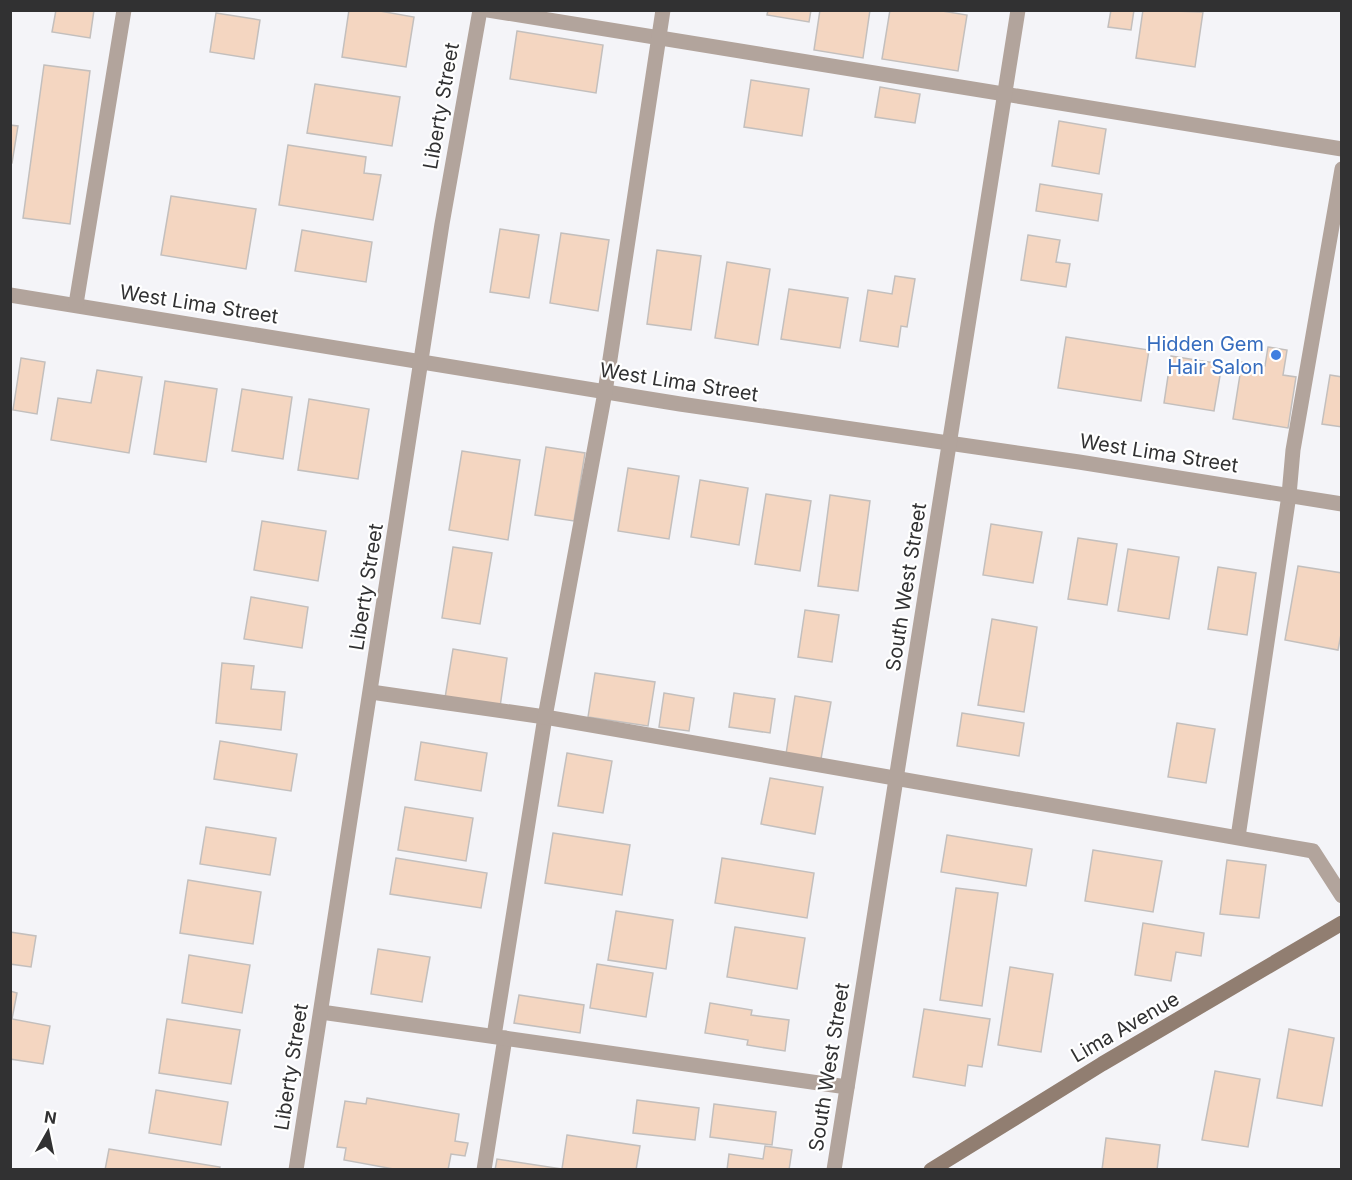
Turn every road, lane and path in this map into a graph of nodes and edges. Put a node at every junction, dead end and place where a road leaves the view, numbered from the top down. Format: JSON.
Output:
{"nodes":[{"id":1,"x":124,"y":10,"type":"edge"},
{"id":2,"x":480,"y":10,"type":"edge"},
{"id":3,"x":488,"y":10,"type":"edge"},
{"id":4,"x":663,"y":10,"type":"edge"},
{"id":5,"x":1018,"y":10,"type":"edge"},
{"id":6,"x":659,"y":38,"type":"junction"},
{"id":7,"x":1005,"y":92,"type":"junction"},
{"id":8,"x":1341,"y":149,"type":"edge"},
{"id":9,"x":1341,"y":169,"type":"edge"},
{"id":10,"x":10,"y":295,"type":"edge"},
{"id":11,"x":76,"y":304,"type":"junction"},
{"id":12,"x":422,"y":362,"type":"junction"},
{"id":13,"x":605,"y":392,"type":"junction"},
{"id":14,"x":951,"y":443,"type":"junction"},
{"id":15,"x":1289,"y":495,"type":"junction"},
{"id":16,"x":1341,"y":504,"type":"edge"},
{"id":17,"x":370,"y":692,"type":"junction"},
{"id":18,"x":545,"y":717,"type":"junction"},
{"id":19,"x":897,"y":777,"type":"junction"},
{"id":20,"x":1238,"y":837,"type":"junction"},
{"id":21,"x":1341,"y":896,"type":"edge"},
{"id":22,"x":1341,"y":923,"type":"edge"},
{"id":23,"x":321,"y":1012,"type":"junction"},
{"id":24,"x":499,"y":1037,"type":"junction"},
{"id":25,"x":848,"y":1087,"type":"junction"},
{"id":26,"x":296,"y":1170,"type":"edge"},
{"id":27,"x":484,"y":1170,"type":"edge"},
{"id":28,"x":834,"y":1170,"type":"edge"},
{"id":29,"x":931,"y":1170,"type":"edge"}],
"edges":[{"from":1,"to":11,"type":"street"},
{"from":2,"to":12,"type":"street","name":"Liberty Street"},
{"from":3,"to":6,"type":"street"},
{"from":4,"to":6,"type":"street"},
{"from":5,"to":7,"type":"street","name":"South West Street"},
{"from":6,"to":7,"type":"street"},
{"from":6,"to":13,"type":"street"},
{"from":7,"to":8,"type":"street"},
{"from":7,"to":14,"type":"street","name":"South West Street"},
{"from":9,"to":15,"type":"street"},
{"from":10,"to":11,"type":"street","name":"West Lima Street"},
{"from":11,"to":12,"type":"street","name":"West Lima Street"},
{"from":12,"to":13,"type":"street","name":"West Lima Street"},
{"from":12,"to":17,"type":"street","name":"Liberty Street"},
{"from":13,"to":14,"type":"street","name":"West Lima Street"},
{"from":13,"to":18,"type":"street"},
{"from":14,"to":15,"type":"street","name":"West Lima Street"},
{"from":14,"to":19,"type":"street","name":"South West Street"},
{"from":15,"to":16,"type":"street","name":"West Lima Street"},
{"from":15,"to":20,"type":"street"},
{"from":17,"to":18,"type":"street"},
{"from":17,"to":23,"type":"street","name":"Liberty Street"},
{"from":18,"to":19,"type":"street"},
{"from":18,"to":24,"type":"street"},
{"from":19,"to":20,"type":"street"},
{"from":19,"to":25,"type":"street","name":"South West Street"},
{"from":20,"to":21,"type":"street"},
{"from":22,"to":29,"type":"main road","name":"Lima Avenue"},
{"from":23,"to":24,"type":"street"},
{"from":23,"to":26,"type":"street","name":"Liberty Street"},
{"from":24,"to":25,"type":"street"},
{"from":24,"to":27,"type":"street"},
{"from":25,"to":28,"type":"street","name":"South West Street"}]}
